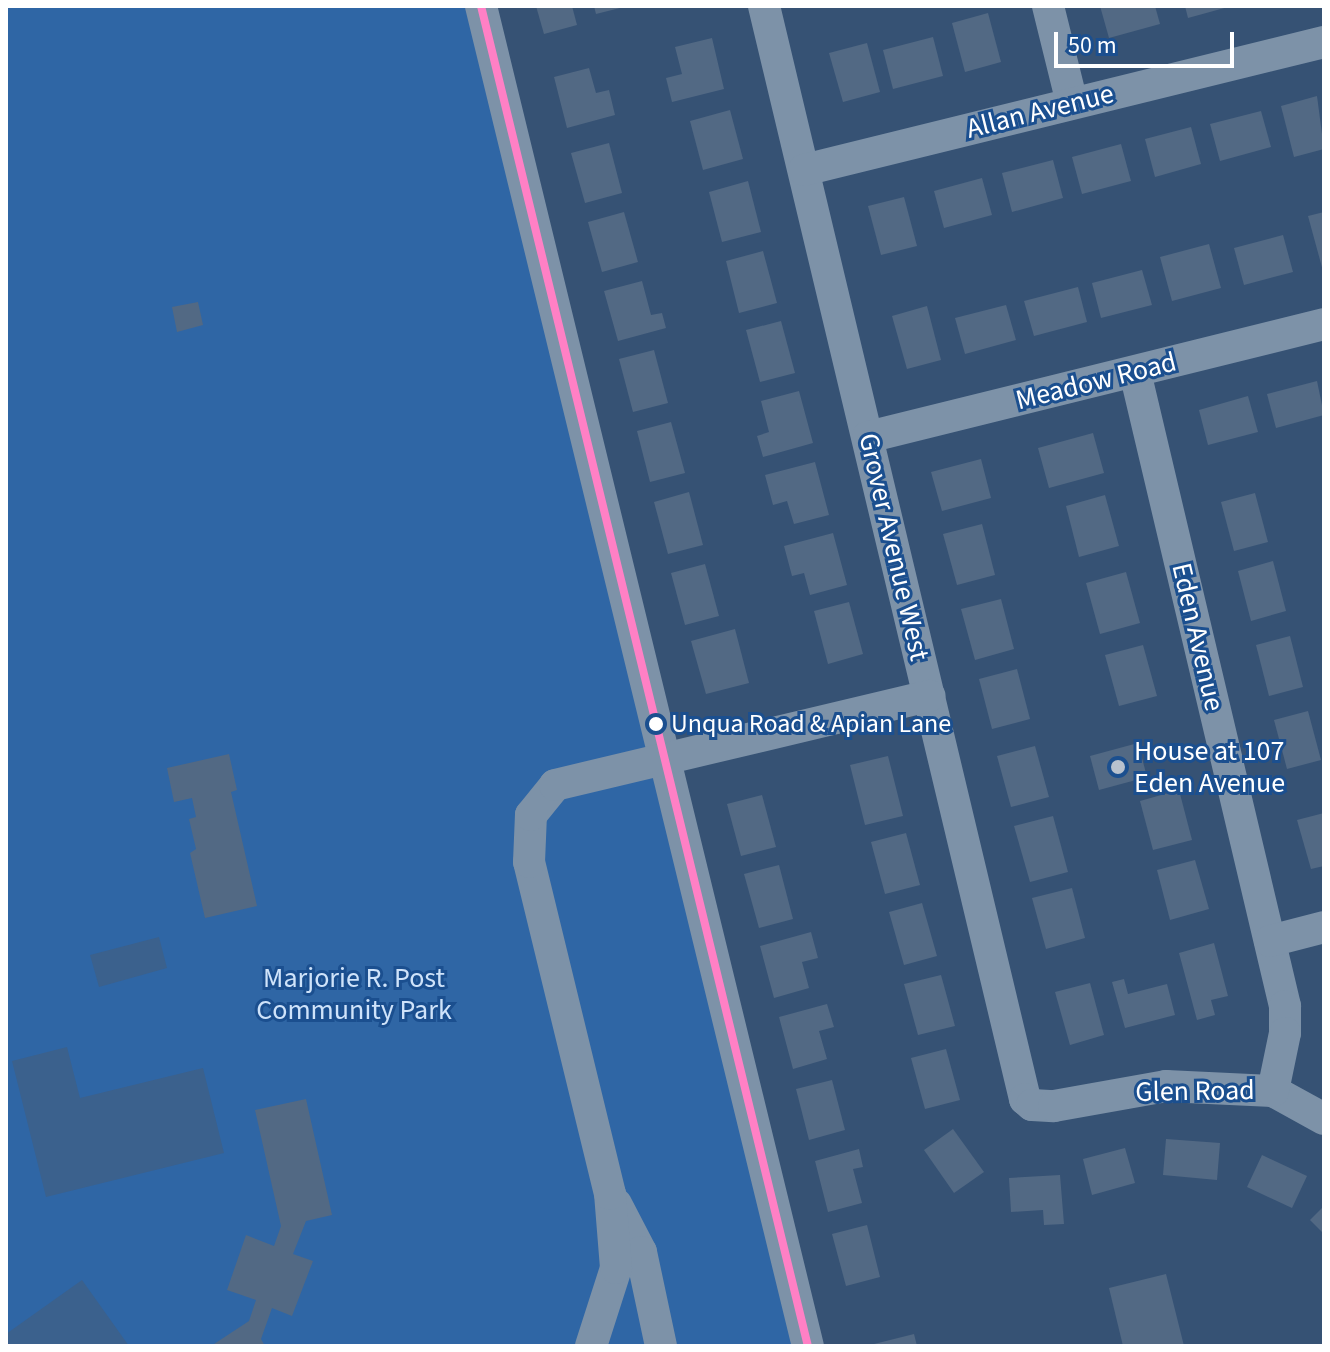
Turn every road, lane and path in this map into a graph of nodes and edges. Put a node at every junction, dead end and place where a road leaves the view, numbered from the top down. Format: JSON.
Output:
{"nodes":[{"id":1,"x":481,"y":6,"type":"edge"},
{"id":2,"x":764,"y":6,"type":"edge"},
{"id":3,"x":1048,"y":6,"type":"edge"},
{"id":4,"x":1324,"y":42,"type":"edge"},
{"id":5,"x":1072,"y":103,"type":"junction"},
{"id":6,"x":804,"y":170,"type":"junction"},
{"id":7,"x":1324,"y":324,"type":"edge"},
{"id":8,"x":1135,"y":372,"type":"junction"},
{"id":9,"x":868,"y":437,"type":"junction"},
{"id":10,"x":930,"y":696,"type":"junction"},
{"id":11,"x":664,"y":759,"type":"junction"},
{"id":12,"x":1324,"y":927,"type":"edge"},
{"id":13,"x":1270,"y":941,"type":"junction"},
{"id":14,"x":1020,"y":1089,"type":"joint"},
{"id":15,"x":1273,"y":1091,"type":"junction"},
{"id":16,"x":1324,"y":1119,"type":"edge"},
{"id":17,"x":610,"y":1194,"type":"junction"},
{"id":18,"x":596,"y":1334,"type":"edge"},
{"id":19,"x":660,"y":1338,"type":"edge"},
{"id":20,"x":808,"y":1346,"type":"edge"}],
"edges":[{"from":1,"to":11,"type":"street"},
{"from":2,"to":6,"type":"street","name":"Grover Avenue West"},
{"from":3,"to":5,"type":"street"},
{"from":4,"to":5,"type":"street","name":"Allan Avenue"},
{"from":5,"to":6,"type":"street","name":"Allan Avenue"},
{"from":6,"to":9,"type":"street","name":"Grover Avenue West"},
{"from":7,"to":8,"type":"street","name":"Meadow Road"},
{"from":8,"to":9,"type":"street","name":"Meadow Road"},
{"from":8,"to":13,"type":"street","name":"Eden Avenue"},
{"from":9,"to":10,"type":"street","name":"Grover Avenue West"},
{"from":10,"to":11,"type":"street"},
{"from":10,"to":14,"type":"street","name":"Grover Avenue West"},
{"from":11,"to":17,"type":"street"},
{"from":11,"to":20,"type":"street"},
{"from":12,"to":13,"type":"street"},
{"from":13,"to":15,"type":"street","name":"Eden Avenue"},
{"from":14,"to":15,"type":"street","name":"Glen Road"},
{"from":15,"to":16,"type":"street","name":"Glen Road"},
{"from":17,"to":18,"type":"street"},
{"from":17,"to":19,"type":"street"},
{"from":18,"to":19,"type":"street"}]}
